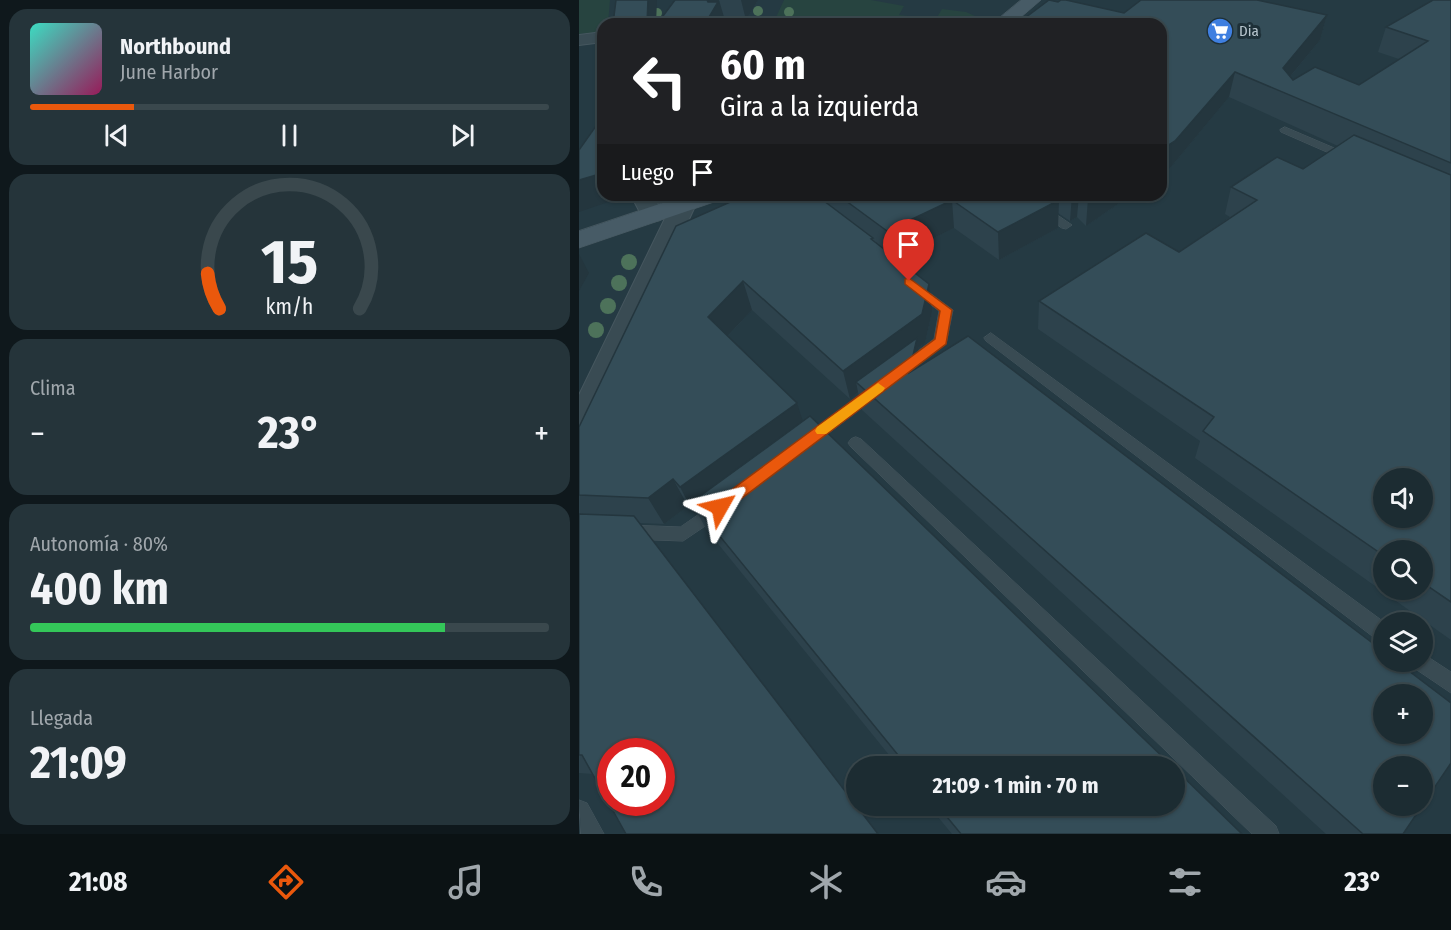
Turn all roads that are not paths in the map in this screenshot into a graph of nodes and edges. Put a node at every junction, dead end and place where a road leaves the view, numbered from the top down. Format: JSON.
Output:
{"nodes":[{"id":1,"x":1028,"y":8,"type":"edge"},
{"id":2,"x":1011,"y":18,"type":"edge"},
{"id":3,"x":597,"y":38,"type":"edge"},
{"id":4,"x":579,"y":40,"type":"edge"},
{"id":5,"x":1285,"y":130,"type":"dead end"},
{"id":6,"x":1358,"y":162,"type":"edge"},
{"id":7,"x":693,"y":201,"type":"edge"},
{"id":8,"x":1029,"y":201,"type":"edge"},
{"id":9,"x":684,"y":204,"type":"junction"},
{"id":10,"x":649,"y":205,"type":"edge"},
{"id":11,"x":1066,"y":225,"type":"dead end"},
{"id":12,"x":579,"y":240,"type":"edge"},
{"id":13,"x":899,"y":274,"type":"edge"},
{"id":14,"x":991,"y":338,"type":"dead end"},
{"id":15,"x":579,"y":426,"type":"edge"},
{"id":16,"x":857,"y":443,"type":"dead end"},
{"id":17,"x":798,"y":448,"type":"edge"},
{"id":18,"x":731,"y":498,"type":"edge"},
{"id":19,"x":614,"y":532,"type":"edge"},
{"id":20,"x":1373,"y":625,"type":"edge"},
{"id":21,"x":1433,"y":671,"type":"edge"},
{"id":22,"x":1451,"y":684,"type":"edge"},
{"id":23,"x":579,"y":811,"type":"edge"},
{"id":24,"x":593,"y":834,"type":"edge"},
{"id":25,"x":1268,"y":834,"type":"edge"}],
"edges":[{"from":1,"to":2,"type":"main road"},
{"from":3,"to":4,"type":"street"},
{"from":5,"to":6,"type":"lane"},
{"from":7,"to":9,"type":"main road"},
{"from":8,"to":11,"type":"lane"},
{"from":9,"to":10,"type":"main road"},
{"from":9,"to":15,"type":"street"},
{"from":10,"to":12,"type":"main road"},
{"from":13,"to":17,"type":"lane"},
{"from":14,"to":20,"type":"lane"},
{"from":16,"to":25,"type":"lane"},
{"from":18,"to":19,"type":"lane"},
{"from":21,"to":22,"type":"lane"},
{"from":23,"to":24,"type":"lane"}]}
